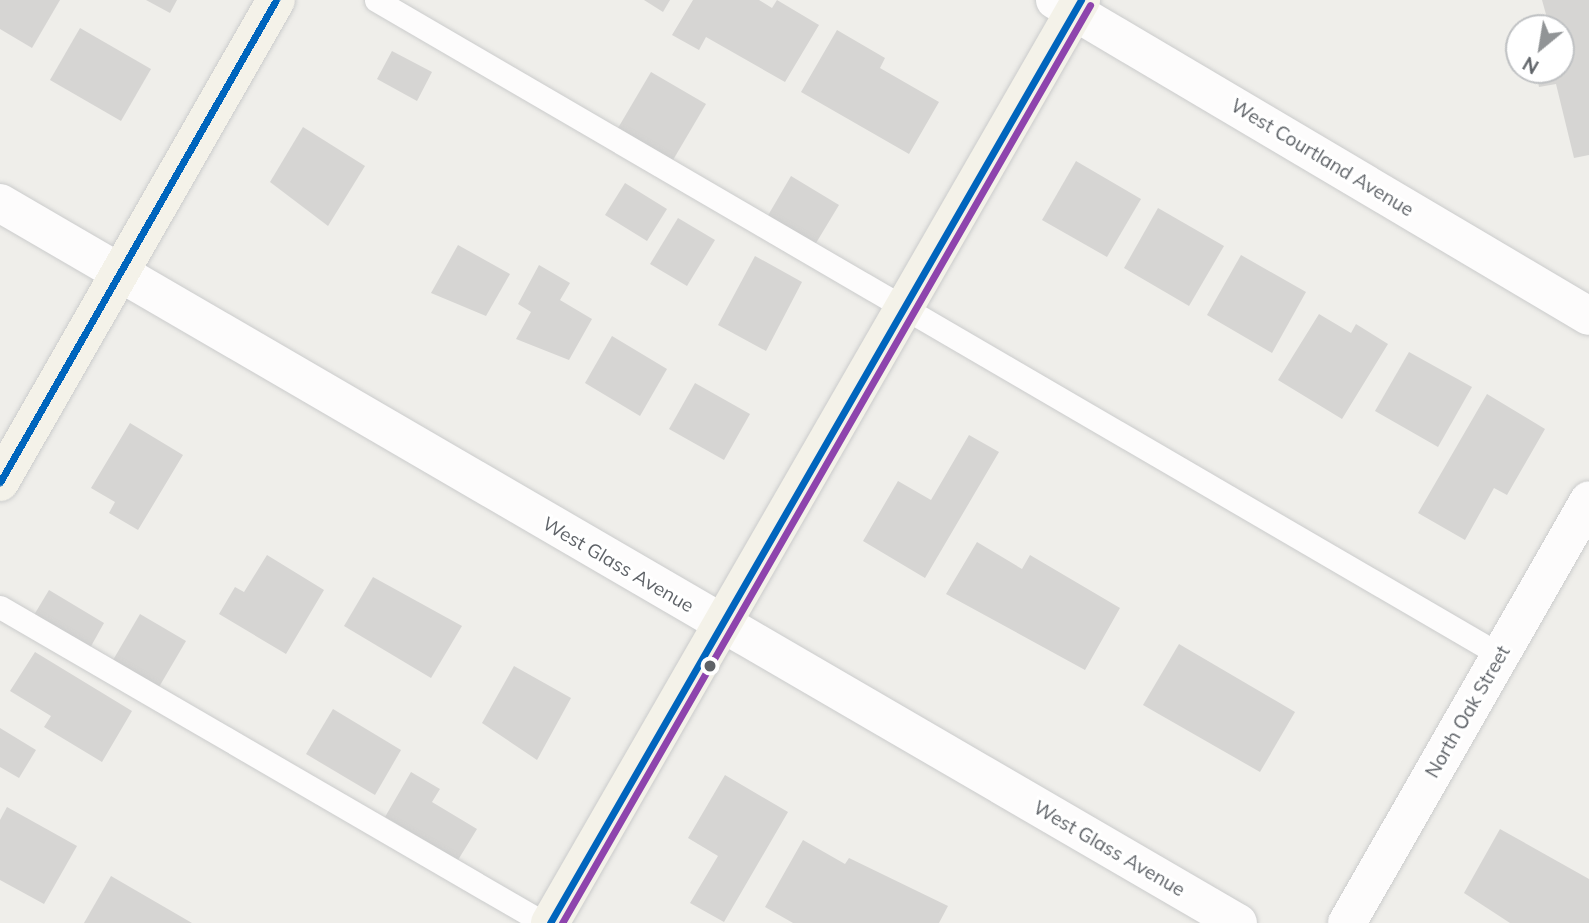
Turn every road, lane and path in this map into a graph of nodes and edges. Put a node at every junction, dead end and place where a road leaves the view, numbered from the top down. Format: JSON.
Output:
{"nodes":[{"id":1,"x":276,"y":0,"type":"edge"},
{"id":2,"x":376,"y":0,"type":"edge"},
{"id":3,"x":1070,"y":4,"type":"edge"},
{"id":4,"x":0,"y":203,"type":"edge"},
{"id":5,"x":120,"y":274,"type":"junction"},
{"id":6,"x":904,"y":307,"type":"junction"},
{"id":7,"x":1589,"y":316,"type":"edge"},
{"id":8,"x":0,"y":482,"type":"edge"},
{"id":9,"x":1589,"y":500,"type":"edge"},
{"id":10,"x":0,"y":607,"type":"edge"},
{"id":11,"x":720,"y":625,"type":"junction"},
{"id":12,"x":1500,"y":655,"type":"junction"},
{"id":13,"x":544,"y":923,"type":"edge"},
{"id":14,"x":550,"y":923,"type":"edge"},
{"id":15,"x":1238,"y":923,"type":"edge"},
{"id":16,"x":1347,"y":923,"type":"edge"}],
"edges":[{"from":1,"to":5,"type":"main road"},
{"from":2,"to":6,"type":"lane"},
{"from":3,"to":6,"type":"main road"},
{"from":3,"to":7,"type":"street","name":"West Courtland Avenue"},
{"from":4,"to":5,"type":"street","name":"West Glass Avenue"},
{"from":5,"to":8,"type":"main road"},
{"from":5,"to":11,"type":"street","name":"West Glass Avenue"},
{"from":6,"to":11,"type":"main road"},
{"from":6,"to":12,"type":"lane"},
{"from":9,"to":12,"type":"street","name":"North Oak Street"},
{"from":10,"to":13,"type":"lane"},
{"from":11,"to":14,"type":"main road"},
{"from":11,"to":15,"type":"street","name":"West Glass Avenue"},
{"from":12,"to":16,"type":"street","name":"North Oak Street"}]}
